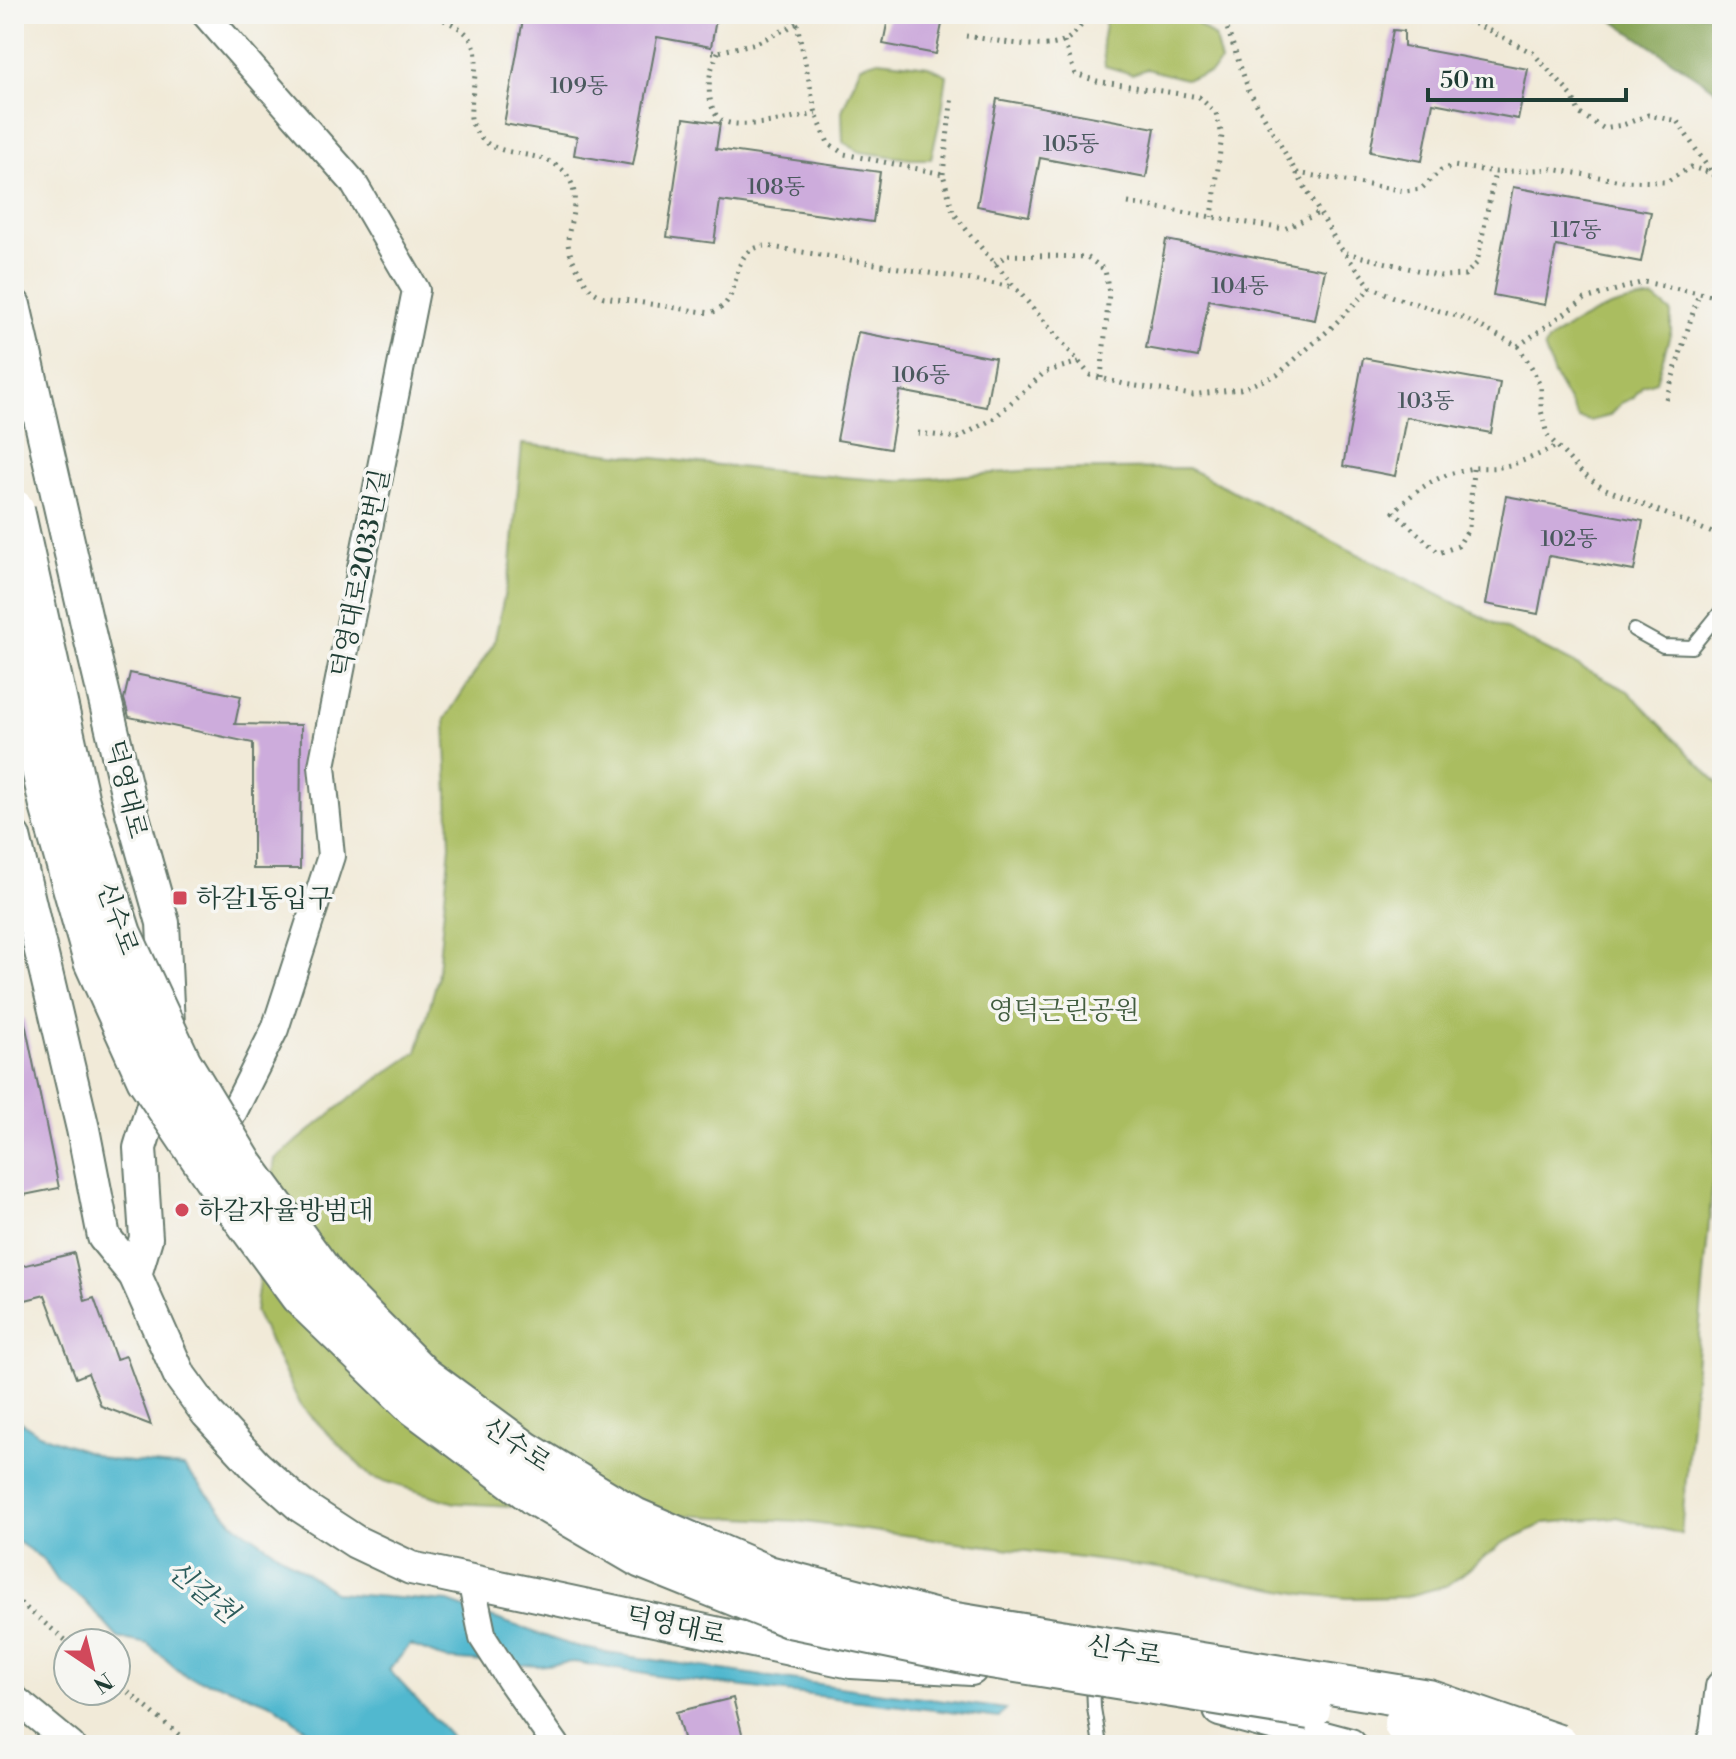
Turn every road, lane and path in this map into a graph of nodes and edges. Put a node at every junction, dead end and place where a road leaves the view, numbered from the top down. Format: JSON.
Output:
{"nodes":[{"id":1,"x":205,"y":14,"type":"edge"},
{"id":2,"x":429,"y":14,"type":"edge"},
{"id":3,"x":784,"y":14,"type":"edge"},
{"id":4,"x":1087,"y":14,"type":"edge"},
{"id":5,"x":1222,"y":14,"type":"edge"},
{"id":6,"x":1444,"y":14,"type":"edge"},
{"id":7,"x":797,"y":24,"type":"junction"},
{"id":8,"x":966,"y":36,"type":"dead end"},
{"id":9,"x":1064,"y":42,"type":"junction"},
{"id":10,"x":952,"y":95,"type":"dead end"},
{"id":11,"x":816,"y":114,"type":"junction"},
{"id":12,"x":1495,"y":172,"type":"junction"},
{"id":13,"x":1296,"y":173,"type":"junction"},
{"id":14,"x":1711,"y":173,"type":"junction"},
{"id":15,"x":943,"y":174,"type":"junction"},
{"id":16,"x":1722,"y":183,"type":"edge"},
{"id":17,"x":1128,"y":203,"type":"dead end"},
{"id":18,"x":1319,"y":213,"type":"junction"},
{"id":19,"x":1212,"y":217,"type":"junction"},
{"id":20,"x":1344,"y":253,"type":"junction"},
{"id":21,"x":995,"y":264,"type":"junction"},
{"id":22,"x":1014,"y":287,"type":"junction"},
{"id":23,"x":1371,"y":287,"type":"junction"},
{"id":24,"x":1699,"y":293,"type":"junction"},
{"id":25,"x":1722,"y":297,"type":"edge"},
{"id":26,"x":14,"y":305,"type":"edge"},
{"id":27,"x":1518,"y":346,"type":"junction"},
{"id":28,"x":1079,"y":362,"type":"junction"},
{"id":29,"x":1101,"y":378,"type":"junction"},
{"id":30,"x":1666,"y":399,"type":"dead end"},
{"id":31,"x":918,"y":433,"type":"dead end"},
{"id":32,"x":1557,"y":446,"type":"junction"},
{"id":33,"x":1473,"y":469,"type":"junction"},
{"id":34,"x":14,"y":510,"type":"edge"},
{"id":35,"x":1722,"y":537,"type":"edge"},
{"id":36,"x":1722,"y":610,"type":"edge"},
{"id":37,"x":1634,"y":630,"type":"dead end"},
{"id":38,"x":14,"y":646,"type":"edge"},
{"id":39,"x":117,"y":816,"type":"junction"},
{"id":40,"x":25,"y":834,"type":"edge"},
{"id":41,"x":207,"y":1184,"type":"dead end"},
{"id":42,"x":135,"y":1275,"type":"junction"},
{"id":43,"x":1722,"y":1519,"type":"edge"},
{"id":44,"x":1722,"y":1554,"type":"edge"},
{"id":45,"x":471,"y":1580,"type":"junction"},
{"id":46,"x":14,"y":1598,"type":"edge"},
{"id":47,"x":52,"y":1629,"type":"edge"},
{"id":48,"x":1093,"y":1675,"type":"junction"},
{"id":49,"x":1722,"y":1687,"type":"edge"},
{"id":50,"x":132,"y":1695,"type":"edge"},
{"id":51,"x":14,"y":1698,"type":"edge"},
{"id":52,"x":1713,"y":1741,"type":"edge"},
{"id":53,"x":71,"y":1745,"type":"edge"},
{"id":54,"x":191,"y":1745,"type":"edge"},
{"id":55,"x":556,"y":1745,"type":"edge"},
{"id":56,"x":1100,"y":1745,"type":"edge"},
{"id":57,"x":1350,"y":1745,"type":"edge"},
{"id":58,"x":1471,"y":1745,"type":"edge"},
{"id":59,"x":1558,"y":1745,"type":"edge"}],
"edges":[{"from":1,"to":41,"type":"street","name":"덕영대로2033번길"},
{"from":2,"to":22,"type":"path"},
{"from":3,"to":7,"type":"path"},
{"from":4,"to":9,"type":"path"},
{"from":5,"to":13,"type":"path"},
{"from":6,"to":14,"type":"path"},
{"from":7,"to":11,"type":"path"},
{"from":7,"to":11,"type":"path"},
{"from":8,"to":9,"type":"path"},
{"from":9,"to":19,"type":"path"},
{"from":10,"to":15,"type":"path"},
{"from":11,"to":15,"type":"path"},
{"from":12,"to":13,"type":"path"},
{"from":12,"to":14,"type":"path"},
{"from":12,"to":20,"type":"path"},
{"from":13,"to":18,"type":"path"},
{"from":14,"to":16,"type":"path"},
{"from":15,"to":21,"type":"path"},
{"from":17,"to":19,"type":"path"},
{"from":18,"to":19,"type":"path"},
{"from":18,"to":20,"type":"path"},
{"from":20,"to":23,"type":"path"},
{"from":21,"to":22,"type":"path"},
{"from":21,"to":29,"type":"path"},
{"from":22,"to":28,"type":"path"},
{"from":23,"to":27,"type":"path"},
{"from":23,"to":29,"type":"path"},
{"from":24,"to":25,"type":"path"},
{"from":24,"to":27,"type":"path"},
{"from":24,"to":30,"type":"path"},
{"from":26,"to":39,"type":"street","name":"덕영대로"},
{"from":27,"to":32,"type":"path"},
{"from":28,"to":29,"type":"path"},
{"from":28,"to":31,"type":"path"},
{"from":32,"to":33,"type":"path"},
{"from":32,"to":35,"type":"path"},
{"from":33,"to":33,"type":"path"},
{"from":34,"to":59,"type":"main road","name":"신수로","bridge":true},
{"from":36,"to":37,"type":"lane"},
{"from":38,"to":58,"type":"main road","name":"신수로","bridge":true},
{"from":39,"to":40,"type":"lane"},
{"from":39,"to":42,"type":"street","name":"덕영대로"},
{"from":40,"to":42,"type":"street","name":"덕영대로"},
{"from":42,"to":45,"type":"street","name":"덕영대로"},
{"from":43,"to":44,"type":"path"},
{"from":45,"to":48,"type":"street","name":"덕영대로"},
{"from":45,"to":55,"type":"street"},
{"from":46,"to":47,"type":"path"},
{"from":48,"to":56,"type":"lane"},
{"from":48,"to":57,"type":"street","name":"덕영대로"},
{"from":49,"to":52,"type":"street"},
{"from":50,"to":54,"type":"path"},
{"from":51,"to":53,"type":"street"}]}
